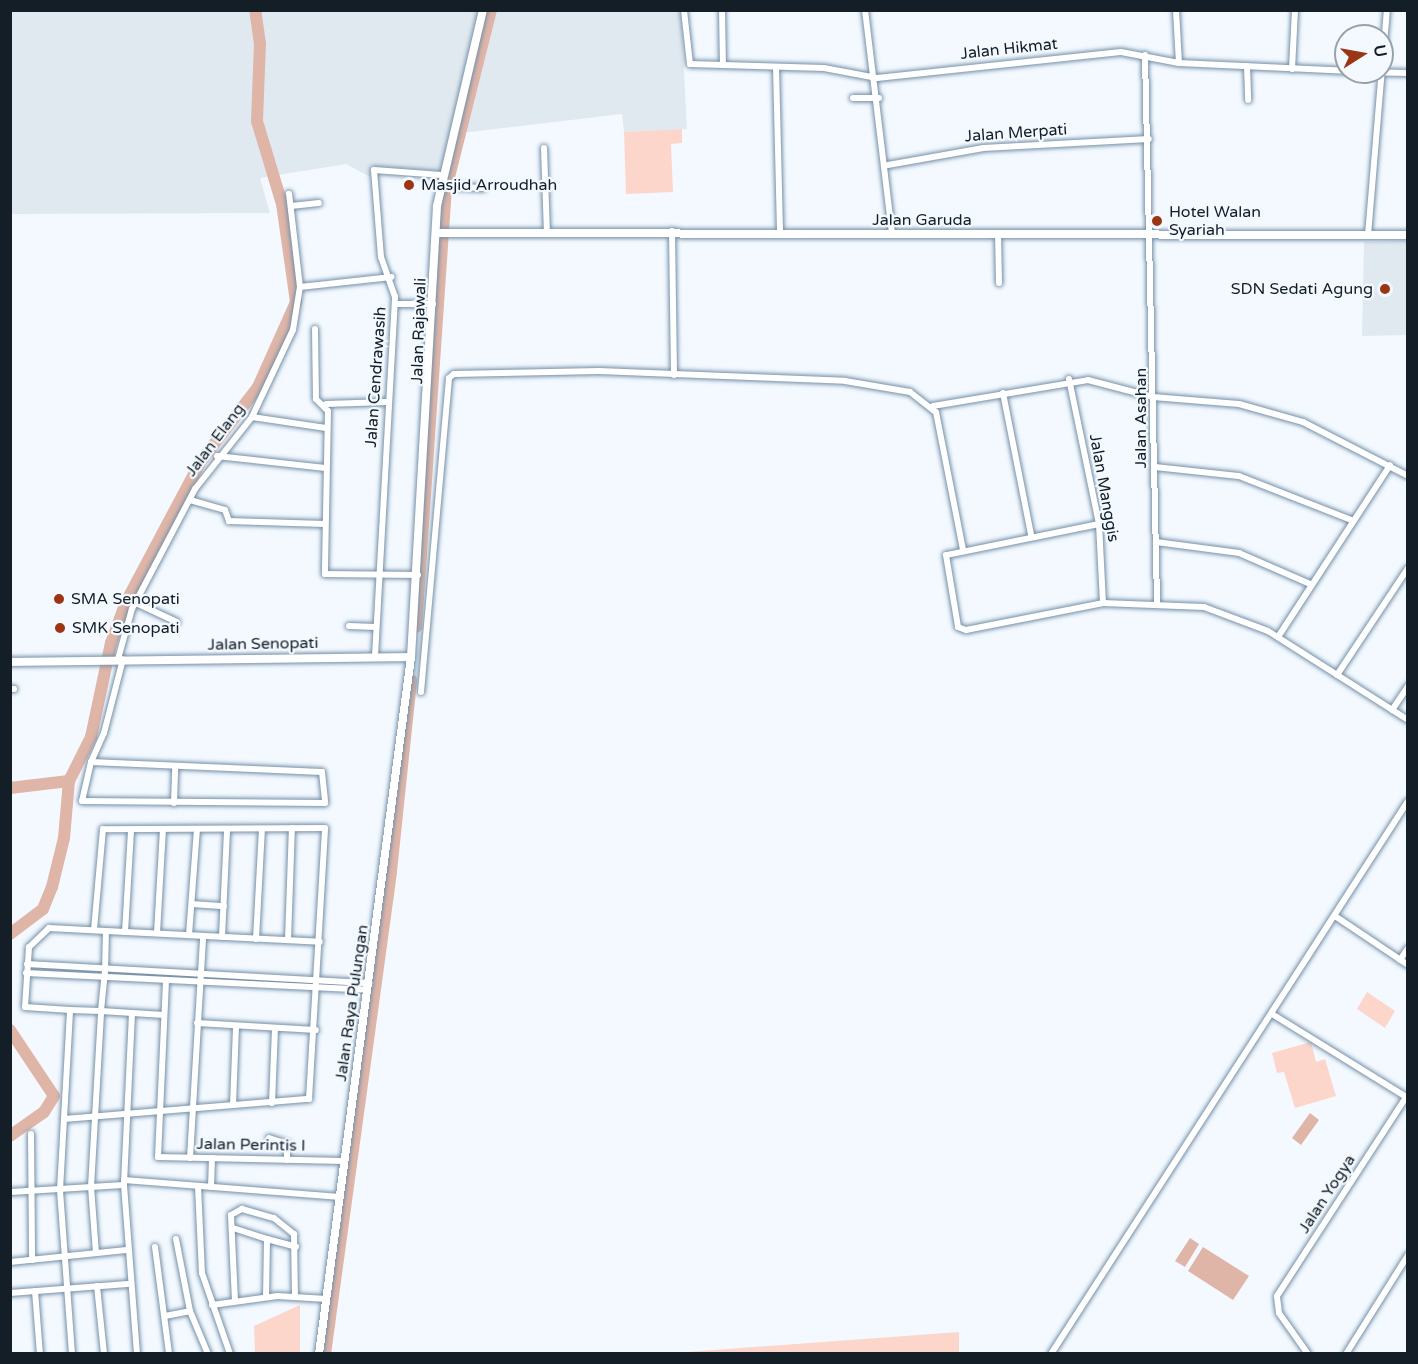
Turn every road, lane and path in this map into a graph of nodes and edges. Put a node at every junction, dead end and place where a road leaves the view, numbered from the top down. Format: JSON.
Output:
{"nodes":[{"id":1,"x":483,"y":10,"type":"edge"},
{"id":2,"x":684,"y":10,"type":"edge"},
{"id":3,"x":722,"y":10,"type":"edge"},
{"id":4,"x":865,"y":10,"type":"edge"},
{"id":5,"x":1176,"y":10,"type":"edge"},
{"id":6,"x":1295,"y":10,"type":"edge"},
{"id":7,"x":1145,"y":55,"type":"junction"},
{"id":8,"x":1179,"y":63,"type":"junction"},
{"id":9,"x":723,"y":65,"type":"junction"},
{"id":10,"x":1247,"y":66,"type":"junction"},
{"id":11,"x":776,"y":67,"type":"junction"},
{"id":12,"x":1292,"y":69,"type":"junction"},
{"id":13,"x":1334,"y":71,"type":"edge"},
{"id":14,"x":877,"y":78,"type":"junction"},
{"id":15,"x":1383,"y":84,"type":"edge"},
{"id":16,"x":853,"y":98,"type":"dead end"},
{"id":17,"x":879,"y":98,"type":"junction"},
{"id":18,"x":1248,"y":100,"type":"dead end"},
{"id":19,"x":1149,"y":139,"type":"junction"},
{"id":20,"x":544,"y":148,"type":"dead end"},
{"id":21,"x":888,"y":165,"type":"junction"},
{"id":22,"x":441,"y":175,"type":"junction"},
{"id":23,"x":443,"y":186,"type":"junction"},
{"id":24,"x":483,"y":188,"type":"dead end"},
{"id":25,"x":289,"y":194,"type":"dead end"},
{"id":26,"x":319,"y":203,"type":"dead end"},
{"id":27,"x":291,"y":206,"type":"junction"},
{"id":28,"x":672,"y":231,"type":"junction"},
{"id":29,"x":780,"y":231,"type":"junction"},
{"id":30,"x":547,"y":232,"type":"junction"},
{"id":31,"x":439,"y":233,"type":"junction"},
{"id":32,"x":892,"y":233,"type":"junction"},
{"id":33,"x":998,"y":234,"type":"junction"},
{"id":34,"x":1150,"y":234,"type":"junction"},
{"id":35,"x":1368,"y":235,"type":"junction"},
{"id":36,"x":1407,"y":235,"type":"edge"},
{"id":37,"x":391,"y":277,"type":"junction"},
{"id":38,"x":999,"y":283,"type":"dead end"},
{"id":39,"x":300,"y":287,"type":"junction"},
{"id":40,"x":395,"y":304,"type":"junction"},
{"id":41,"x":434,"y":304,"type":"junction"},
{"id":42,"x":315,"y":329,"type":"dead end"},
{"id":43,"x":674,"y":375,"type":"junction"},
{"id":44,"x":1069,"y":379,"type":"junction"},
{"id":45,"x":1003,"y":393,"type":"junction"},
{"id":46,"x":1153,"y":397,"type":"junction"},
{"id":47,"x":386,"y":402,"type":"junction"},
{"id":48,"x":326,"y":404,"type":"junction"},
{"id":49,"x":933,"y":406,"type":"junction"},
{"id":50,"x":252,"y":417,"type":"junction"},
{"id":51,"x":326,"y":428,"type":"junction"},
{"id":52,"x":217,"y":456,"type":"junction"},
{"id":53,"x":1390,"y":465,"type":"junction"},
{"id":54,"x":1155,"y":466,"type":"junction"},
{"id":55,"x":325,"y":468,"type":"junction"},
{"id":56,"x":1407,"y":476,"type":"edge"},
{"id":57,"x":189,"y":500,"type":"junction"},
{"id":58,"x":1351,"y":520,"type":"junction"},
{"id":59,"x":325,"y":524,"type":"junction"},
{"id":60,"x":1100,"y":524,"type":"junction"},
{"id":61,"x":1031,"y":535,"type":"junction"},
{"id":62,"x":1156,"y":542,"type":"junction"},
{"id":63,"x":963,"y":550,"type":"junction"},
{"id":64,"x":1407,"y":568,"type":"edge"},
{"id":65,"x":418,"y":574,"type":"junction"},
{"id":66,"x":379,"y":575,"type":"junction"},
{"id":67,"x":1310,"y":584,"type":"junction"},
{"id":68,"x":1157,"y":602,"type":"junction"},
{"id":69,"x":136,"y":603,"type":"junction"},
{"id":70,"x":1103,"y":603,"type":"junction"},
{"id":71,"x":177,"y":622,"type":"dead end"},
{"id":72,"x":349,"y":626,"type":"dead end"},
{"id":73,"x":376,"y":627,"type":"junction"},
{"id":74,"x":1278,"y":637,"type":"junction"},
{"id":75,"x":375,"y":656,"type":"junction"},
{"id":76,"x":411,"y":657,"type":"junction"},
{"id":77,"x":119,"y":659,"type":"junction"},
{"id":78,"x":10,"y":662,"type":"edge"},
{"id":79,"x":1337,"y":675,"type":"junction"},
{"id":80,"x":1407,"y":687,"type":"edge"},
{"id":81,"x":421,"y":692,"type":"dead end"},
{"id":82,"x":1392,"y":710,"type":"junction"},
{"id":83,"x":1407,"y":720,"type":"edge"},
{"id":84,"x":91,"y":762,"type":"junction"},
{"id":85,"x":175,"y":768,"type":"junction"},
{"id":86,"x":1407,"y":801,"type":"edge"},
{"id":87,"x":174,"y":803,"type":"junction"},
{"id":88,"x":292,"y":828,"type":"junction"},
{"id":89,"x":197,"y":829,"type":"junction"},
{"id":90,"x":228,"y":829,"type":"junction"},
{"id":91,"x":262,"y":829,"type":"junction"},
{"id":92,"x":131,"y":830,"type":"junction"},
{"id":93,"x":163,"y":830,"type":"junction"},
{"id":94,"x":192,"y":904,"type":"junction"},
{"id":95,"x":224,"y":906,"type":"junction"},
{"id":96,"x":1335,"y":916,"type":"junction"},
{"id":97,"x":94,"y":929,"type":"junction"},
{"id":98,"x":106,"y":930,"type":"junction"},
{"id":99,"x":125,"y":932,"type":"junction"},
{"id":100,"x":157,"y":933,"type":"junction"},
{"id":101,"x":189,"y":935,"type":"junction"},
{"id":102,"x":202,"y":936,"type":"junction"},
{"id":103,"x":222,"y":937,"type":"junction"},
{"id":104,"x":256,"y":939,"type":"junction"},
{"id":105,"x":288,"y":940,"type":"junction"},
{"id":106,"x":320,"y":942,"type":"junction"},
{"id":107,"x":1407,"y":948,"type":"edge"},
{"id":108,"x":1400,"y":960,"type":"junction"},
{"id":109,"x":27,"y":964,"type":"junction"},
{"id":110,"x":1407,"y":965,"type":"edge"},
{"id":111,"x":105,"y":971,"type":"junction"},
{"id":112,"x":26,"y":973,"type":"junction"},
{"id":113,"x":200,"y":977,"type":"junction"},
{"id":114,"x":104,"y":979,"type":"junction"},
{"id":115,"x":166,"y":981,"type":"junction"},
{"id":116,"x":319,"y":983,"type":"junction"},
{"id":117,"x":368,"y":986,"type":"junction"},
{"id":118,"x":70,"y":1010,"type":"junction"},
{"id":119,"x":101,"y":1011,"type":"junction"},
{"id":120,"x":132,"y":1013,"type":"junction"},
{"id":121,"x":1272,"y":1014,"type":"junction"},
{"id":122,"x":164,"y":1015,"type":"junction"},
{"id":123,"x":197,"y":1023,"type":"junction"},
{"id":124,"x":236,"y":1026,"type":"junction"},
{"id":125,"x":275,"y":1028,"type":"junction"},
{"id":126,"x":316,"y":1030,"type":"junction"},
{"id":127,"x":1407,"y":1098,"type":"edge"},
{"id":128,"x":272,"y":1103,"type":"junction"},
{"id":129,"x":233,"y":1106,"type":"junction"},
{"id":130,"x":192,"y":1109,"type":"junction"},
{"id":131,"x":159,"y":1111,"type":"junction"},
{"id":132,"x":128,"y":1114,"type":"junction"},
{"id":133,"x":96,"y":1116,"type":"junction"},
{"id":134,"x":64,"y":1119,"type":"junction"},
{"id":135,"x":31,"y":1134,"type":"dead end"},
{"id":136,"x":269,"y":1138,"type":"dead end"},
{"id":137,"x":190,"y":1158,"type":"junction"},
{"id":138,"x":212,"y":1158,"type":"junction"},
{"id":139,"x":287,"y":1160,"type":"junction"},
{"id":140,"x":344,"y":1161,"type":"junction"},
{"id":141,"x":124,"y":1182,"type":"junction"},
{"id":142,"x":198,"y":1186,"type":"junction"},
{"id":143,"x":91,"y":1187,"type":"junction"},
{"id":144,"x":211,"y":1187,"type":"junction"},
{"id":145,"x":60,"y":1190,"type":"junction"},
{"id":146,"x":28,"y":1191,"type":"junction"},
{"id":147,"x":10,"y":1192,"type":"edge"},
{"id":148,"x":340,"y":1197,"type":"junction"},
{"id":149,"x":232,"y":1228,"type":"junction"},
{"id":150,"x":176,"y":1239,"type":"dead end"},
{"id":151,"x":267,"y":1239,"type":"junction"},
{"id":152,"x":296,"y":1246,"type":"junction"},
{"id":153,"x":155,"y":1247,"type":"dead end"},
{"id":154,"x":126,"y":1250,"type":"junction"},
{"id":155,"x":96,"y":1253,"type":"junction"},
{"id":156,"x":1407,"y":1255,"type":"edge"},
{"id":157,"x":64,"y":1257,"type":"junction"},
{"id":158,"x":32,"y":1260,"type":"junction"},
{"id":159,"x":10,"y":1262,"type":"edge"},
{"id":160,"x":128,"y":1284,"type":"junction"},
{"id":161,"x":97,"y":1286,"type":"junction"},
{"id":162,"x":66,"y":1288,"type":"junction"},
{"id":163,"x":35,"y":1291,"type":"junction"},
{"id":164,"x":10,"y":1293,"type":"edge"},
{"id":165,"x":295,"y":1296,"type":"junction"},
{"id":166,"x":266,"y":1297,"type":"junction"},
{"id":167,"x":327,"y":1299,"type":"junction"},
{"id":168,"x":235,"y":1301,"type":"junction"},
{"id":169,"x":212,"y":1305,"type":"junction"},
{"id":170,"x":190,"y":1311,"type":"junction"},
{"id":171,"x":165,"y":1316,"type":"junction"},
{"id":172,"x":40,"y":1353,"type":"edge"},
{"id":173,"x":72,"y":1353,"type":"edge"},
{"id":174,"x":104,"y":1353,"type":"edge"},
{"id":175,"x":137,"y":1353,"type":"edge"},
{"id":176,"x":169,"y":1353,"type":"edge"},
{"id":177,"x":208,"y":1353,"type":"edge"},
{"id":178,"x":230,"y":1353,"type":"edge"},
{"id":179,"x":319,"y":1353,"type":"edge"},
{"id":180,"x":1051,"y":1353,"type":"edge"},
{"id":181,"x":1308,"y":1353,"type":"edge"},
{"id":182,"x":1346,"y":1353,"type":"edge"}],
"edges":[{"from":1,"to":22,"type":"street","name":"Jalan Rajawali"},
{"from":2,"to":9,"type":"street","name":"Jalan Hikmat"},
{"from":3,"to":9,"type":"street"},
{"from":4,"to":14,"type":"street"},
{"from":5,"to":8,"type":"street"},
{"from":6,"to":12,"type":"street"},
{"from":7,"to":8,"type":"street","name":"Jalan Hikmat"},
{"from":7,"to":14,"type":"street","name":"Jalan Hikmat"},
{"from":7,"to":19,"type":"street","name":"Jalan Asahan"},
{"from":8,"to":10,"type":"street","name":"Jalan Hikmat"},
{"from":9,"to":11,"type":"street","name":"Jalan Hikmat"},
{"from":10,"to":12,"type":"street","name":"Jalan Hikmat"},
{"from":10,"to":18,"type":"street"},
{"from":11,"to":14,"type":"street","name":"Jalan Hikmat"},
{"from":11,"to":29,"type":"street"},
{"from":12,"to":13,"type":"street","name":"Jalan Hikmat"},
{"from":14,"to":17,"type":"street"},
{"from":15,"to":35,"type":"street"},
{"from":16,"to":17,"type":"street"},
{"from":17,"to":21,"type":"street"},
{"from":19,"to":21,"type":"street","name":"Jalan Merpati"},
{"from":19,"to":34,"type":"street","name":"Jalan Asahan"},
{"from":20,"to":30,"type":"street"},
{"from":21,"to":32,"type":"street"},
{"from":22,"to":23,"type":"street","name":"Jalan Rajawali"},
{"from":22,"to":37,"type":"street","name":"Jalan Cendrawasih"},
{"from":23,"to":24,"type":"street"},
{"from":23,"to":31,"type":"street","name":"Jalan Rajawali"},
{"from":25,"to":27,"type":"street","name":"Jalan Elang"},
{"from":26,"to":27,"type":"street"},
{"from":27,"to":39,"type":"street","name":"Jalan Elang"},
{"from":28,"to":29,"type":"street","name":"Jalan Garuda"},
{"from":28,"to":30,"type":"street","name":"Jalan Garuda"},
{"from":28,"to":43,"type":"street"},
{"from":29,"to":32,"type":"street","name":"Jalan Garuda"},
{"from":30,"to":31,"type":"street","name":"Jalan Garuda"},
{"from":31,"to":41,"type":"street","name":"Jalan Rajawali"},
{"from":32,"to":33,"type":"street","name":"Jalan Garuda"},
{"from":33,"to":34,"type":"street","name":"Jalan Garuda"},
{"from":33,"to":38,"type":"street"},
{"from":34,"to":35,"type":"street","name":"Jalan Garuda"},
{"from":34,"to":46,"type":"street","name":"Jalan Asahan"},
{"from":35,"to":36,"type":"street","name":"Jalan Garuda"},
{"from":37,"to":39,"type":"street"},
{"from":37,"to":40,"type":"street","name":"Jalan Cendrawasih"},
{"from":39,"to":50,"type":"street","name":"Jalan Elang"},
{"from":40,"to":41,"type":"street"},
{"from":40,"to":47,"type":"street","name":"Jalan Cendrawasih"},
{"from":41,"to":65,"type":"street","name":"Jalan Rajawali"},
{"from":42,"to":48,"type":"street"},
{"from":43,"to":49,"type":"street"},
{"from":43,"to":81,"type":"street"},
{"from":44,"to":45,"type":"street"},
{"from":44,"to":46,"type":"street"},
{"from":44,"to":60,"type":"street","name":"Jalan Manggis"},
{"from":45,"to":49,"type":"street"},
{"from":45,"to":61,"type":"street"},
{"from":46,"to":53,"type":"street"},
{"from":46,"to":54,"type":"street","name":"Jalan Asahan"},
{"from":47,"to":48,"type":"street"},
{"from":47,"to":66,"type":"street","name":"Jalan Cendrawasih"},
{"from":48,"to":51,"type":"street"},
{"from":49,"to":63,"type":"street"},
{"from":50,"to":51,"type":"street"},
{"from":50,"to":52,"type":"street","name":"Jalan Elang"},
{"from":51,"to":55,"type":"street"},
{"from":52,"to":55,"type":"street"},
{"from":52,"to":57,"type":"street","name":"Jalan Elang"},
{"from":53,"to":56,"type":"street"},
{"from":53,"to":58,"type":"street"},
{"from":54,"to":58,"type":"street"},
{"from":54,"to":62,"type":"street","name":"Jalan Asahan"},
{"from":55,"to":59,"type":"street"},
{"from":57,"to":59,"type":"street"},
{"from":57,"to":69,"type":"street","name":"Jalan Elang"},
{"from":58,"to":67,"type":"street"},
{"from":59,"to":66,"type":"street"},
{"from":60,"to":61,"type":"street"},
{"from":60,"to":70,"type":"street","name":"Jalan Manggis"},
{"from":61,"to":63,"type":"street"},
{"from":62,"to":67,"type":"street"},
{"from":62,"to":68,"type":"street","name":"Jalan Asahan"},
{"from":63,"to":70,"type":"street"},
{"from":64,"to":79,"type":"street"},
{"from":65,"to":66,"type":"street"},
{"from":65,"to":76,"type":"street","name":"Jalan Rajawali"},
{"from":66,"to":73,"type":"street","name":"Jalan Cendrawasih"},
{"from":67,"to":74,"type":"street"},
{"from":68,"to":70,"type":"street"},
{"from":68,"to":74,"type":"street"},
{"from":69,"to":71,"type":"street"},
{"from":69,"to":77,"type":"street","name":"Jalan Elang"},
{"from":72,"to":73,"type":"street"},
{"from":73,"to":75,"type":"street","name":"Jalan Cendrawasih"},
{"from":74,"to":79,"type":"street"},
{"from":75,"to":76,"type":"street","name":"Jalan Senopati"},
{"from":75,"to":77,"type":"street","name":"Jalan Senopati"},
{"from":76,"to":117,"type":"street","name":"Jalan Raya Pulungan"},
{"from":77,"to":78,"type":"street","name":"Jalan Senopati"},
{"from":77,"to":84,"type":"street","name":"Jalan Elang"},
{"from":79,"to":82,"type":"street"},
{"from":80,"to":82,"type":"street"},
{"from":82,"to":83,"type":"street"},
{"from":84,"to":85,"type":"street"},
{"from":84,"to":87,"type":"street","name":"Jalan Elang"},
{"from":85,"to":87,"type":"street"},
{"from":85,"to":87,"type":"street"},
{"from":86,"to":96,"type":"street"},
{"from":88,"to":91,"type":"street"},
{"from":88,"to":105,"type":"street"},
{"from":88,"to":106,"type":"street"},
{"from":89,"to":90,"type":"street"},
{"from":89,"to":93,"type":"street"},
{"from":89,"to":94,"type":"street"},
{"from":90,"to":91,"type":"street"},
{"from":90,"to":95,"type":"street"},
{"from":91,"to":104,"type":"street"},
{"from":92,"to":93,"type":"street"},
{"from":92,"to":97,"type":"street"},
{"from":92,"to":99,"type":"street"},
{"from":93,"to":100,"type":"street"},
{"from":94,"to":95,"type":"street"},
{"from":94,"to":101,"type":"street"},
{"from":95,"to":103,"type":"street"},
{"from":96,"to":108,"type":"street"},
{"from":96,"to":121,"type":"street"},
{"from":97,"to":98,"type":"street"},
{"from":97,"to":109,"type":"street"},
{"from":98,"to":99,"type":"street"},
{"from":98,"to":111,"type":"street"},
{"from":99,"to":100,"type":"street"},
{"from":100,"to":101,"type":"street"},
{"from":101,"to":102,"type":"street"},
{"from":102,"to":103,"type":"street"},
{"from":102,"to":113,"type":"street"},
{"from":103,"to":104,"type":"street"},
{"from":104,"to":105,"type":"street"},
{"from":105,"to":106,"type":"street"},
{"from":106,"to":116,"type":"street"},
{"from":107,"to":108,"type":"street"},
{"from":108,"to":110,"type":"street"},
{"from":109,"to":111,"type":"street"},
{"from":109,"to":112,"type":"street"},
{"from":111,"to":113,"type":"street"},
{"from":111,"to":114,"type":"street"},
{"from":112,"to":114,"type":"street"},
{"from":112,"to":118,"type":"street"},
{"from":113,"to":115,"type":"street"},
{"from":113,"to":116,"type":"street"},
{"from":113,"to":123,"type":"street"},
{"from":114,"to":115,"type":"street"},
{"from":114,"to":119,"type":"street"},
{"from":115,"to":122,"type":"street"},
{"from":116,"to":117,"type":"street"},
{"from":116,"to":126,"type":"street"},
{"from":117,"to":140,"type":"street","name":"Jalan Raya Pulungan"},
{"from":118,"to":119,"type":"street"},
{"from":118,"to":134,"type":"street"},
{"from":119,"to":120,"type":"street"},
{"from":119,"to":133,"type":"street"},
{"from":120,"to":122,"type":"street"},
{"from":120,"to":132,"type":"street"},
{"from":121,"to":127,"type":"street"},
{"from":121,"to":180,"type":"street"},
{"from":122,"to":131,"type":"street"},
{"from":123,"to":124,"type":"street"},
{"from":123,"to":130,"type":"street"},
{"from":124,"to":125,"type":"street"},
{"from":124,"to":129,"type":"street"},
{"from":125,"to":126,"type":"street"},
{"from":125,"to":128,"type":"street"},
{"from":126,"to":128,"type":"street"},
{"from":127,"to":181,"type":"street","name":"Jalan Yogya"},
{"from":128,"to":129,"type":"street"},
{"from":129,"to":130,"type":"street"},
{"from":130,"to":131,"type":"street"},
{"from":130,"to":137,"type":"street"},
{"from":131,"to":132,"type":"street"},
{"from":131,"to":137,"type":"street","name":"Jalan Perintis I"},
{"from":132,"to":133,"type":"street"},
{"from":132,"to":141,"type":"street"},
{"from":133,"to":134,"type":"street"},
{"from":133,"to":143,"type":"street"},
{"from":134,"to":145,"type":"street"},
{"from":135,"to":146,"type":"street"},
{"from":136,"to":139,"type":"street"},
{"from":137,"to":138,"type":"street","name":"Jalan Perintis I"},
{"from":138,"to":139,"type":"street","name":"Jalan Perintis I"},
{"from":138,"to":144,"type":"street"},
{"from":139,"to":140,"type":"street","name":"Jalan Perintis I"},
{"from":140,"to":148,"type":"street","name":"Jalan Raya Pulungan"},
{"from":141,"to":142,"type":"street"},
{"from":141,"to":143,"type":"street"},
{"from":141,"to":154,"type":"street"},
{"from":142,"to":144,"type":"street"},
{"from":142,"to":169,"type":"street"},
{"from":143,"to":145,"type":"street"},
{"from":143,"to":155,"type":"street"},
{"from":144,"to":148,"type":"street"},
{"from":145,"to":146,"type":"street"},
{"from":145,"to":157,"type":"street"},
{"from":146,"to":147,"type":"street"},
{"from":146,"to":158,"type":"street"},
{"from":148,"to":167,"type":"street","name":"Jalan Raya Pulungan"},
{"from":149,"to":151,"type":"street"},
{"from":149,"to":152,"type":"street"},
{"from":149,"to":168,"type":"street"},
{"from":150,"to":170,"type":"street"},
{"from":151,"to":152,"type":"street"},
{"from":151,"to":166,"type":"street"},
{"from":152,"to":165,"type":"street"},
{"from":153,"to":171,"type":"street"},
{"from":154,"to":155,"type":"street"},
{"from":154,"to":160,"type":"street"},
{"from":155,"to":157,"type":"street"},
{"from":156,"to":182,"type":"street"},
{"from":157,"to":158,"type":"street"},
{"from":157,"to":162,"type":"street"},
{"from":158,"to":159,"type":"street"},
{"from":160,"to":161,"type":"street"},
{"from":160,"to":175,"type":"street"},
{"from":161,"to":162,"type":"street"},
{"from":161,"to":174,"type":"street"},
{"from":162,"to":163,"type":"street"},
{"from":162,"to":173,"type":"street"},
{"from":163,"to":164,"type":"street"},
{"from":163,"to":172,"type":"street"},
{"from":165,"to":166,"type":"street"},
{"from":165,"to":167,"type":"street"},
{"from":166,"to":168,"type":"street"},
{"from":167,"to":179,"type":"street","name":"Jalan Raya Pulungan"},
{"from":168,"to":169,"type":"street"},
{"from":169,"to":178,"type":"street"},
{"from":170,"to":171,"type":"street"},
{"from":170,"to":177,"type":"street"},
{"from":171,"to":176,"type":"street"}]}
